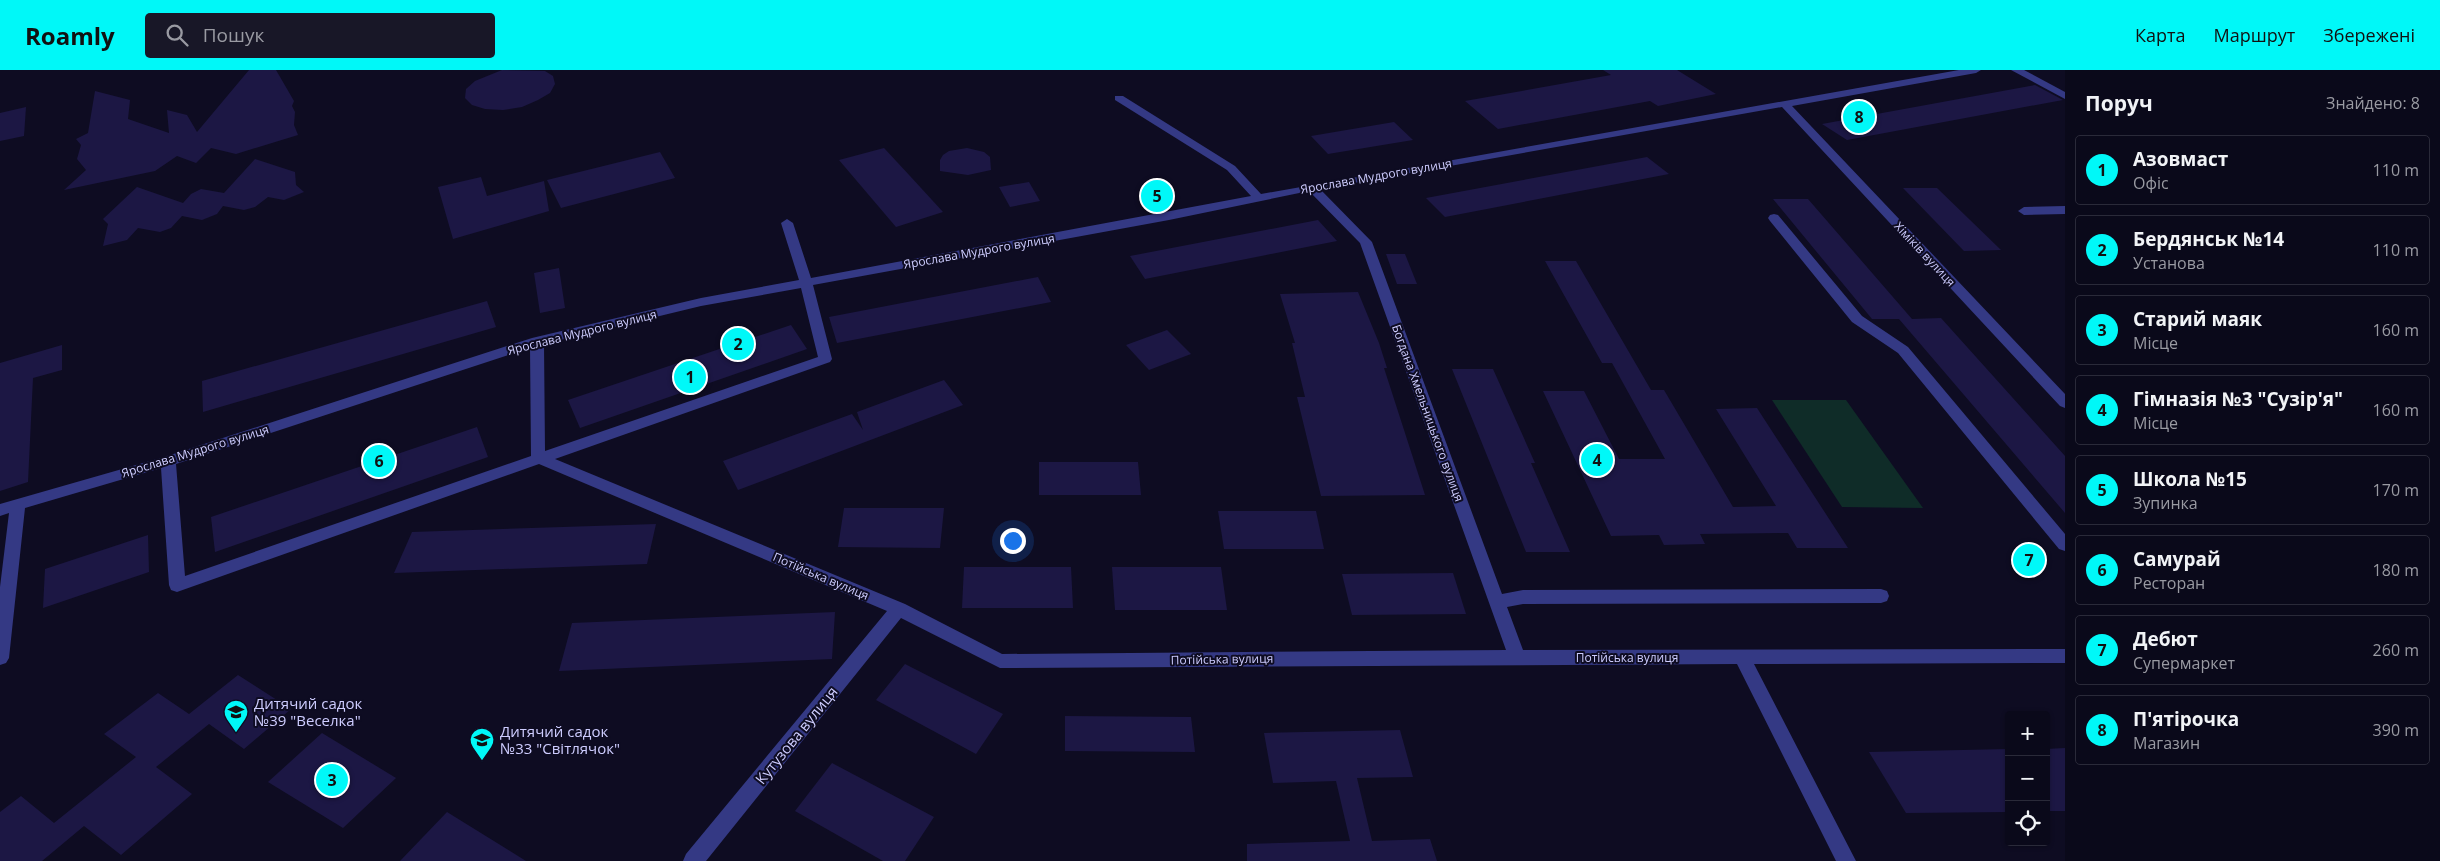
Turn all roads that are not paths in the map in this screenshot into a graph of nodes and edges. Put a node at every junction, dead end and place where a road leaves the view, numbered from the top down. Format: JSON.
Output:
{"nodes":[{"id":1,"x":1976,"y":70,"type":"edge"},
{"id":2,"x":2016,"y":70,"type":"edge"},
{"id":3,"x":2065,"y":96,"type":"edge"},
{"id":4,"x":1119,"y":98,"type":"dead end"},
{"id":5,"x":1785,"y":104,"type":"junction"},
{"id":6,"x":1312,"y":187,"type":"junction"},
{"id":7,"x":1258,"y":197,"type":"junction"},
{"id":8,"x":2024,"y":210,"type":"dead end"},
{"id":9,"x":2065,"y":210,"type":"edge"},
{"id":10,"x":1774,"y":218,"type":"dead end"},
{"id":11,"x":788,"y":223,"type":"dead end"},
{"id":12,"x":806,"y":283,"type":"junction"},
{"id":13,"x":537,"y":341,"type":"junction"},
{"id":14,"x":2065,"y":403,"type":"edge"},
{"id":15,"x":538,"y":458,"type":"junction"},
{"id":16,"x":168,"y":461,"type":"junction"},
{"id":17,"x":18,"y":504,"type":"junction"},
{"id":18,"x":0,"y":510,"type":"edge"},
{"id":19,"x":2065,"y":545,"type":"edge"},
{"id":20,"x":1881,"y":596,"type":"dead end"},
{"id":21,"x":1497,"y":602,"type":"junction"},
{"id":22,"x":899,"y":609,"type":"junction"},
{"id":23,"x":1517,"y":656,"type":"junction"},
{"id":24,"x":1742,"y":656,"type":"junction"},
{"id":25,"x":2065,"y":656,"type":"edge"},
{"id":26,"x":0,"y":658,"type":"edge"},
{"id":27,"x":692,"y":861,"type":"edge"},
{"id":28,"x":1846,"y":861,"type":"edge"}],
"edges":[{"from":1,"to":5,"type":"street","name":"Ярослава Мудрого вулиця"},
{"from":2,"to":3,"type":"street"},
{"from":4,"to":7,"type":"street"},
{"from":5,"to":6,"type":"street","name":"Ярослава Мудрого вулиця"},
{"from":5,"to":14,"type":"street","name":"Хіміків вулиця"},
{"from":6,"to":7,"type":"street","name":"Ярослава Мудрого вулиця"},
{"from":6,"to":21,"type":"street","name":"Богдана Хмельницького вулиця"},
{"from":7,"to":12,"type":"street","name":"Ярослава Мудрого вулиця"},
{"from":8,"to":9,"type":"street"},
{"from":10,"to":19,"type":"street"},
{"from":11,"to":12,"type":"street"},
{"from":12,"to":13,"type":"street","name":"Ярослава Мудрого вулиця"},
{"from":12,"to":15,"type":"street"},
{"from":13,"to":15,"type":"street"},
{"from":13,"to":16,"type":"street","name":"Ярослава Мудрого вулиця"},
{"from":15,"to":16,"type":"street"},
{"from":15,"to":22,"type":"street","name":"Потійська вулиця"},
{"from":16,"to":17,"type":"street","name":"Ярослава Мудрого вулиця"},
{"from":17,"to":18,"type":"street","name":"Ярослава Мудрого вулиця"},
{"from":17,"to":26,"type":"street"},
{"from":20,"to":21,"type":"street"},
{"from":21,"to":23,"type":"street","name":"Богдана Хмельницького вулиця"},
{"from":22,"to":23,"type":"street","name":"Потійська вулиця"},
{"from":22,"to":27,"type":"street","name":"Кутузова вулиця"},
{"from":23,"to":24,"type":"street","name":"Потійська вулиця"},
{"from":24,"to":25,"type":"street","name":"Потійська вулиця"},
{"from":24,"to":28,"type":"street"}]}
